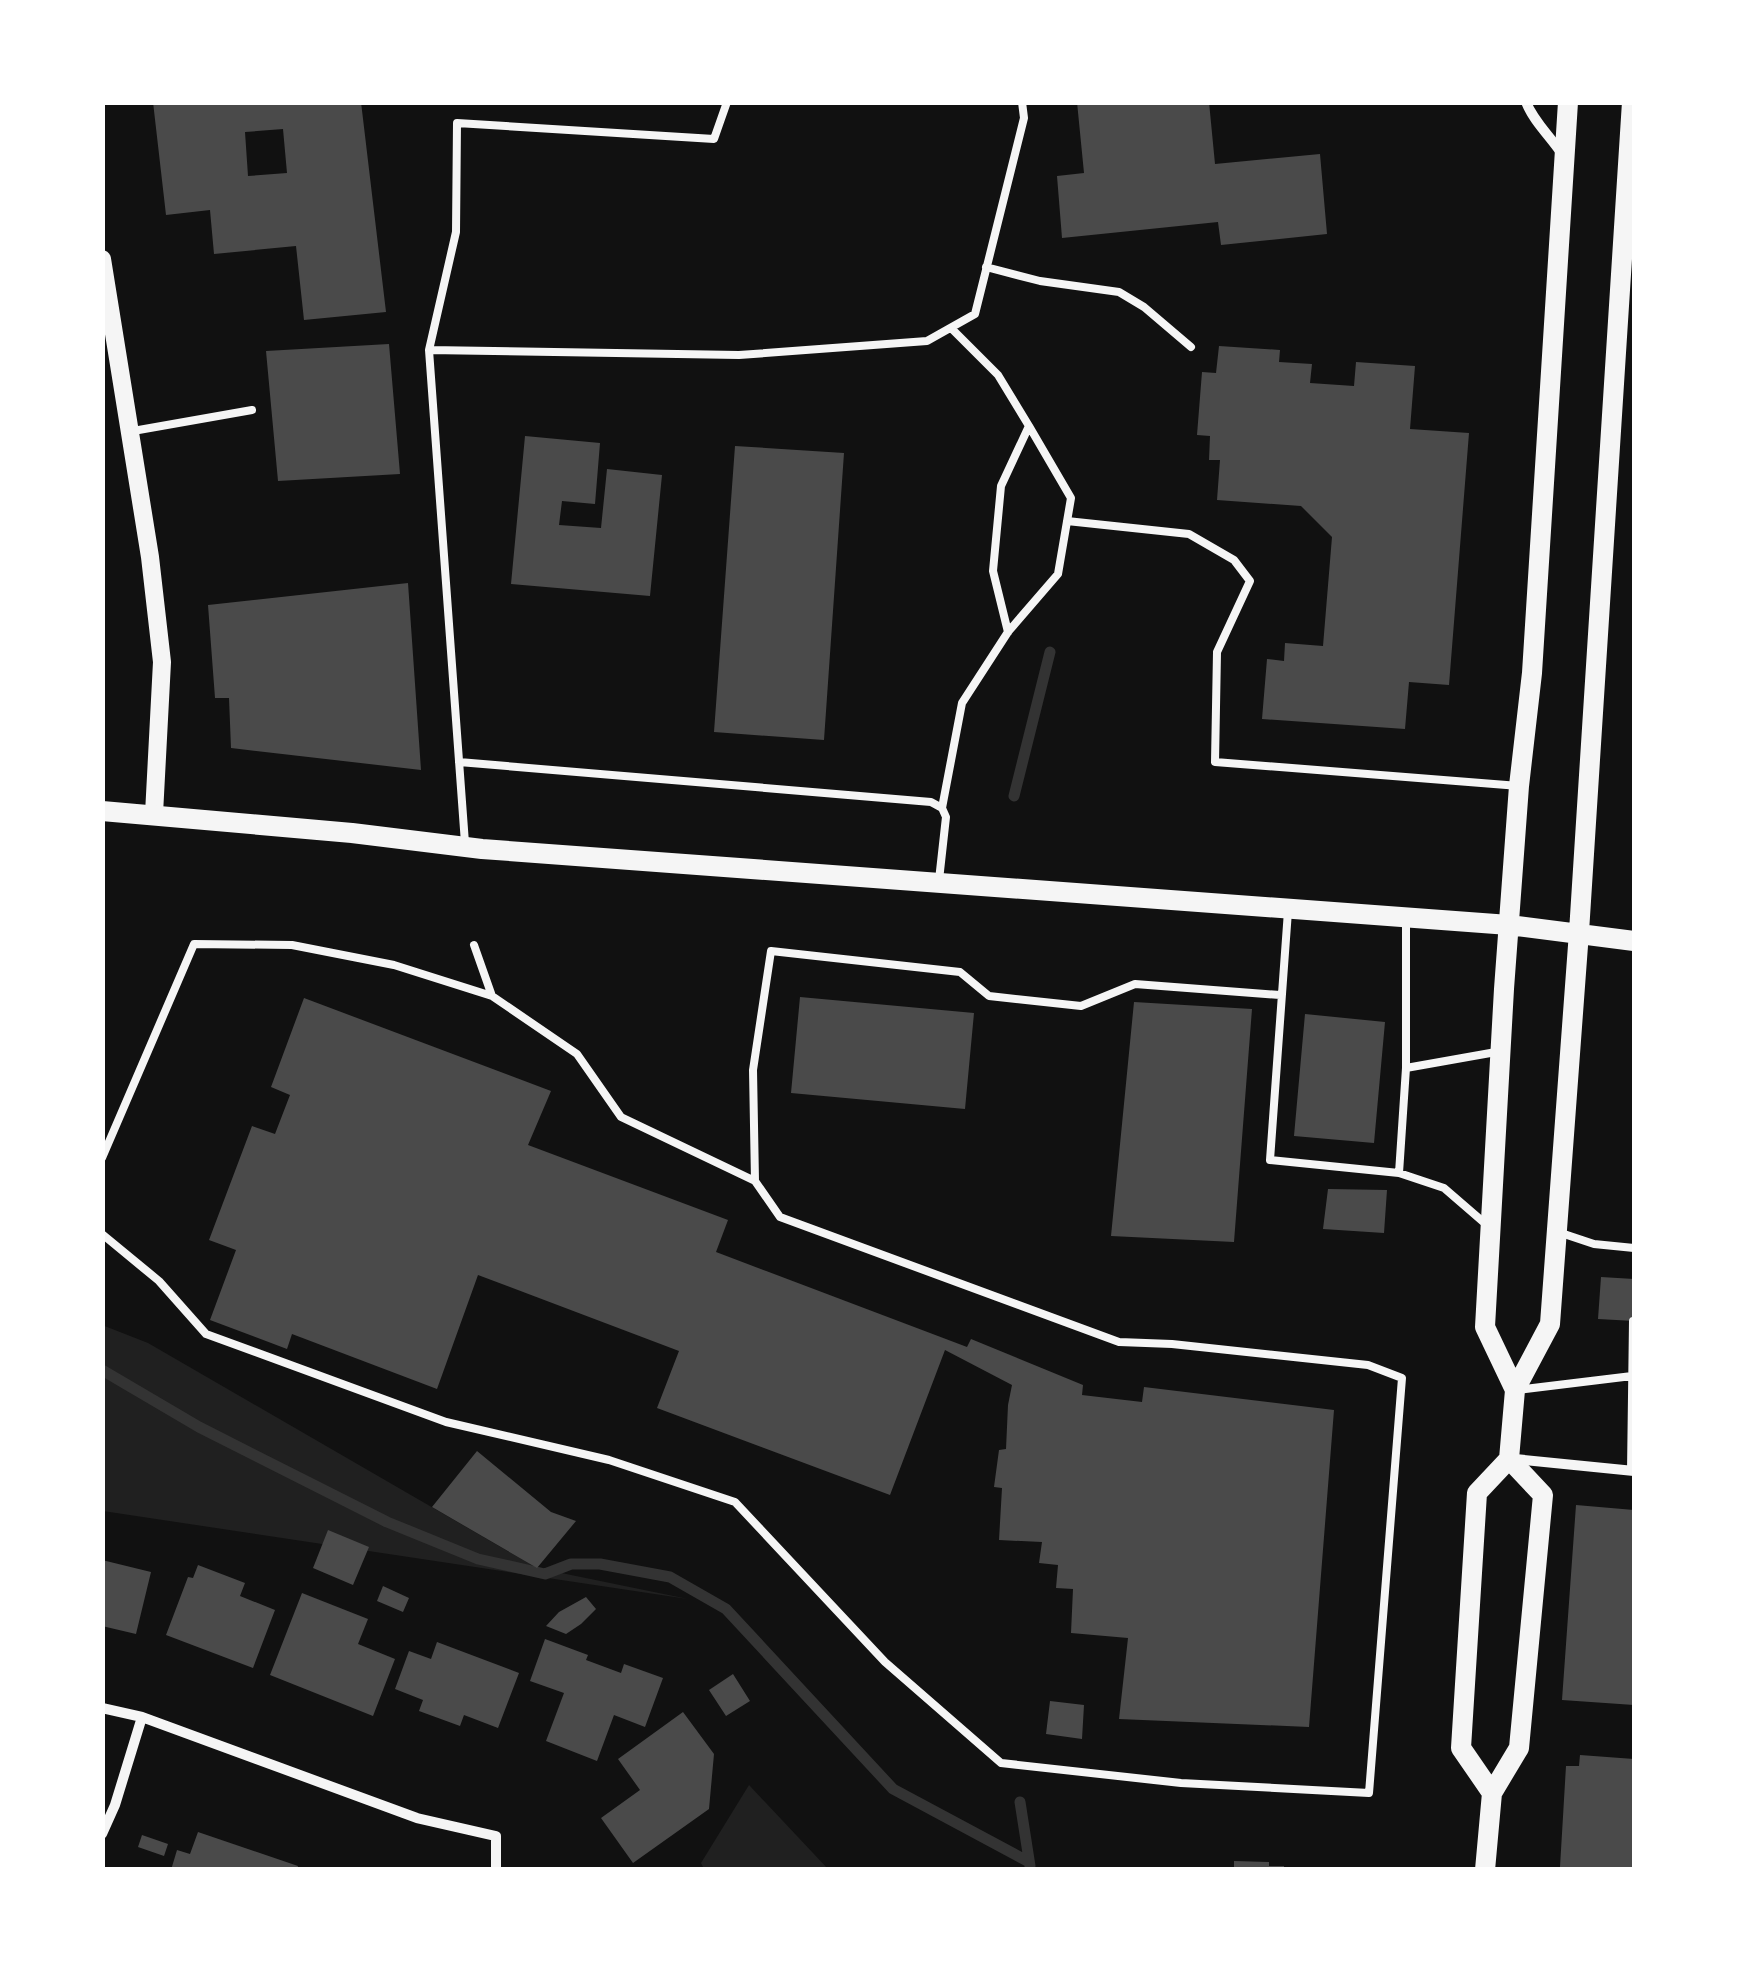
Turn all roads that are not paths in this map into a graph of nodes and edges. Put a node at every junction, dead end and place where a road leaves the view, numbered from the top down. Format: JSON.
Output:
{"nodes":[{"id":1,"x":727,"y":102,"type":"edge"},
{"id":2,"x":1022,"y":102,"type":"edge"},
{"id":3,"x":1526,"y":102,"type":"edge"},
{"id":4,"x":1568,"y":102,"type":"edge"},
{"id":5,"x":1632,"y":102,"type":"edge"},
{"id":6,"x":1564,"y":156,"type":"junction"},
{"id":7,"x":102,"y":259,"type":"edge"},
{"id":8,"x":986,"y":267,"type":"junction"},
{"id":9,"x":105,"y":301,"type":"edge"},
{"id":10,"x":950,"y":328,"type":"junction"},
{"id":11,"x":1192,"y":347,"type":"dead end"},
{"id":12,"x":429,"y":350,"type":"junction"},
{"id":13,"x":252,"y":410,"type":"dead end"},
{"id":14,"x":1029,"y":426,"type":"junction"},
{"id":15,"x":128,"y":431,"type":"junction"},
{"id":16,"x":1067,"y":521,"type":"junction"},
{"id":17,"x":1008,"y":632,"type":"junction"},
{"id":18,"x":459,"y":762,"type":"junction"},
{"id":19,"x":1519,"y":786,"type":"junction"},
{"id":20,"x":942,"y":808,"type":"junction"},
{"id":21,"x":102,"y":810,"type":"edge"},
{"id":22,"x":154,"y":814,"type":"junction"},
{"id":23,"x":466,"y":848,"type":"junction"},
{"id":24,"x":939,"y":884,"type":"junction"},
{"id":25,"x":1288,"y":908,"type":"junction"},
{"id":26,"x":1406,"y":917,"type":"junction"},
{"id":27,"x":1509,"y":925,"type":"junction"},
{"id":28,"x":1579,"y":932,"type":"junction"},
{"id":29,"x":1634,"y":941,"type":"edge"},
{"id":30,"x":474,"y":945,"type":"dead end"},
{"id":31,"x":1280,"y":995,"type":"junction"},
{"id":32,"x":492,"y":996,"type":"junction"},
{"id":33,"x":1501,"y":1051,"type":"junction"},
{"id":34,"x":1406,"y":1068,"type":"junction"},
{"id":35,"x":102,"y":1158,"type":"edge"},
{"id":36,"x":1399,"y":1174,"type":"junction"},
{"id":37,"x":755,"y":1180,"type":"junction"},
{"id":38,"x":1490,"y":1228,"type":"junction"},
{"id":39,"x":1556,"y":1232,"type":"junction"},
{"id":40,"x":102,"y":1234,"type":"edge"},
{"id":41,"x":1634,"y":1248,"type":"edge"},
{"id":42,"x":1632,"y":1321,"type":"edge"},
{"id":43,"x":1632,"y":1376,"type":"junction"},
{"id":44,"x":1515,"y":1390,"type":"junction"},
{"id":45,"x":1509,"y":1458,"type":"junction"},
{"id":46,"x":1632,"y":1471,"type":"edge"},
{"id":47,"x":102,"y":1708,"type":"edge"},
{"id":48,"x":142,"y":1717,"type":"junction"},
{"id":49,"x":1492,"y":1794,"type":"junction"},
{"id":50,"x":102,"y":1834,"type":"edge"},
{"id":51,"x":496,"y":1870,"type":"edge"},
{"id":52,"x":1485,"y":1870,"type":"edge"}],
"edges":[{"from":1,"to":12,"type":"lane"},
{"from":2,"to":8,"type":"lane"},
{"from":3,"to":6,"type":"street"},
{"from":4,"to":6,"type":"main road"},
{"from":5,"to":28,"type":"main road"},
{"from":6,"to":19,"type":"main road"},
{"from":7,"to":9,"type":"street"},
{"from":8,"to":10,"type":"lane"},
{"from":8,"to":11,"type":"lane"},
{"from":9,"to":15,"type":"street"},
{"from":10,"to":12,"type":"lane"},
{"from":10,"to":14,"type":"lane"},
{"from":12,"to":18,"type":"lane"},
{"from":13,"to":15,"type":"lane"},
{"from":14,"to":16,"type":"lane"},
{"from":14,"to":17,"type":"lane"},
{"from":15,"to":22,"type":"street"},
{"from":16,"to":17,"type":"lane"},
{"from":16,"to":19,"type":"lane"},
{"from":17,"to":20,"type":"lane"},
{"from":18,"to":20,"type":"lane"},
{"from":18,"to":23,"type":"lane"},
{"from":19,"to":27,"type":"main road"},
{"from":20,"to":24,"type":"lane"},
{"from":21,"to":22,"type":"main road"},
{"from":22,"to":23,"type":"main road"},
{"from":23,"to":24,"type":"main road"},
{"from":24,"to":25,"type":"main road"},
{"from":25,"to":26,"type":"main road"},
{"from":25,"to":31,"type":"lane"},
{"from":26,"to":27,"type":"main road"},
{"from":26,"to":34,"type":"lane"},
{"from":27,"to":28,"type":"main road"},
{"from":27,"to":33,"type":"main road"},
{"from":28,"to":29,"type":"main road"},
{"from":28,"to":39,"type":"main road"},
{"from":30,"to":32,"type":"lane"},
{"from":31,"to":36,"type":"lane"},
{"from":31,"to":37,"type":"lane"},
{"from":32,"to":35,"type":"lane"},
{"from":32,"to":37,"type":"lane"},
{"from":33,"to":34,"type":"lane"},
{"from":33,"to":38,"type":"main road"},
{"from":34,"to":36,"type":"lane"},
{"from":36,"to":38,"type":"lane"},
{"from":37,"to":40,"type":"lane"},
{"from":38,"to":44,"type":"main road"},
{"from":39,"to":41,"type":"lane"},
{"from":39,"to":44,"type":"main road"},
{"from":42,"to":43,"type":"lane"},
{"from":43,"to":44,"type":"lane"},
{"from":43,"to":46,"type":"lane"},
{"from":44,"to":45,"type":"main road"},
{"from":45,"to":46,"type":"street"},
{"from":45,"to":49,"type":"main road"},
{"from":45,"to":49,"type":"main road"},
{"from":47,"to":48,"type":"street"},
{"from":48,"to":50,"type":"street"},
{"from":48,"to":51,"type":"street"},
{"from":49,"to":52,"type":"main road"}]}
